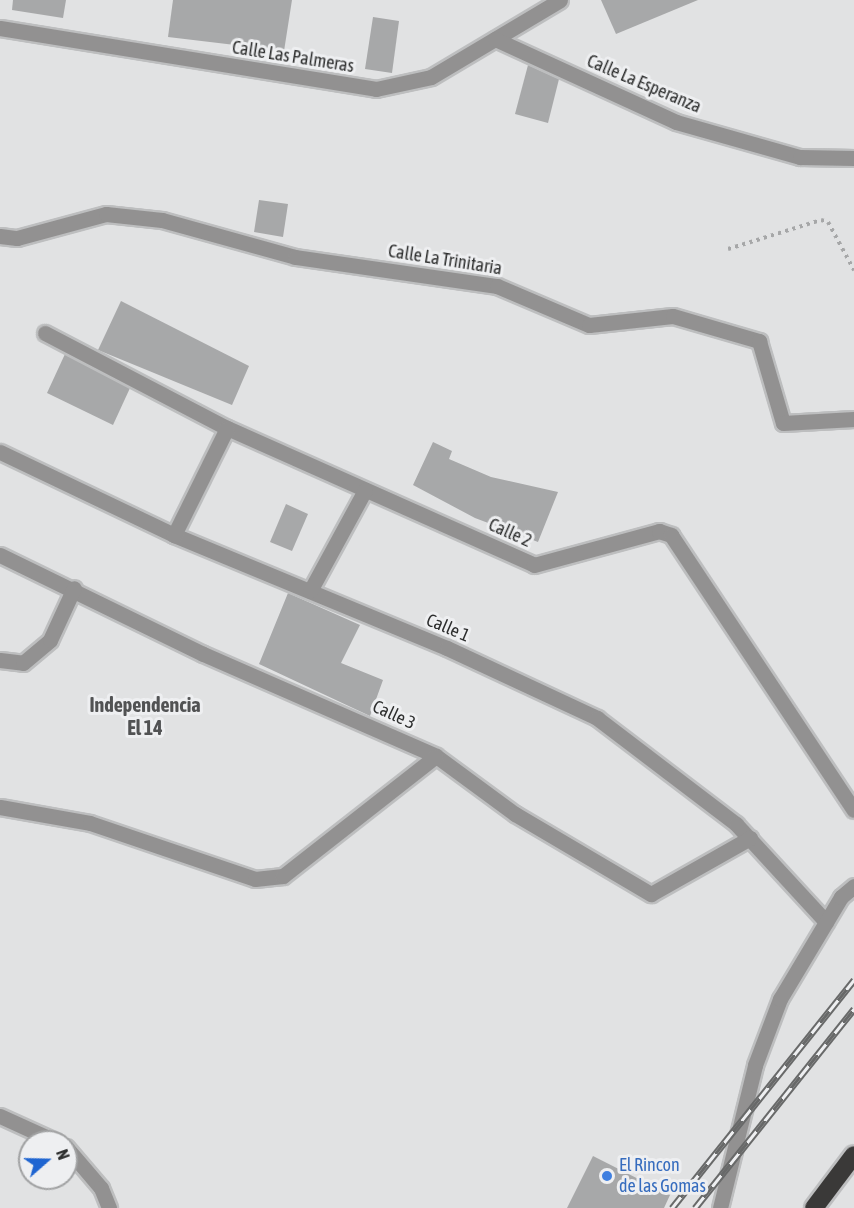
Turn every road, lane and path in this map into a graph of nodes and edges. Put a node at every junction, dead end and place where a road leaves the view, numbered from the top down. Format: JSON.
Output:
{"nodes":[{"id":1,"x":560,"y":0,"type":"edge"},
{"id":2,"x":0,"y":28,"type":"edge"},
{"id":3,"x":495,"y":39,"type":"junction"},
{"id":4,"x":854,"y":158,"type":"edge"},
{"id":5,"x":0,"y":236,"type":"edge"},
{"id":6,"x":728,"y":249,"type":"dead end"},
{"id":7,"x":854,"y":270,"type":"edge"},
{"id":8,"x":45,"y":333,"type":"dead end"},
{"id":9,"x":854,"y":419,"type":"edge"},
{"id":10,"x":227,"y":428,"type":"junction"},
{"id":11,"x":0,"y":452,"type":"edge"},
{"id":12,"x":365,"y":490,"type":"junction"},
{"id":13,"x":174,"y":535,"type":"junction"},
{"id":14,"x":0,"y":555,"type":"edge"},
{"id":15,"x":74,"y":588,"type":"junction"},
{"id":16,"x":310,"y":591,"type":"junction"},
{"id":17,"x":0,"y":660,"type":"edge"},
{"id":18,"x":436,"y":756,"type":"junction"},
{"id":19,"x":0,"y":807,"type":"edge"},
{"id":20,"x":854,"y":810,"type":"edge"},
{"id":21,"x":750,"y":838,"type":"junction"},
{"id":22,"x":854,"y":886,"type":"edge"},
{"id":23,"x":825,"y":922,"type":"junction"},
{"id":24,"x":0,"y":1116,"type":"edge"},
{"id":25,"x":31,"y":1130,"type":"edge"},
{"id":26,"x":854,"y":1155,"type":"edge"},
{"id":27,"x":78,"y":1161,"type":"edge"},
{"id":28,"x":109,"y":1208,"type":"edge"},
{"id":29,"x":720,"y":1208,"type":"edge"},
{"id":30,"x":814,"y":1208,"type":"edge"}],
"edges":[{"from":1,"to":3,"type":"street","name":"Calle Las Palmeras"},
{"from":2,"to":3,"type":"street","name":"Calle Las Palmeras"},
{"from":3,"to":4,"type":"street","name":"Calle La Esperanza"},
{"from":5,"to":9,"type":"street","name":"Calle La Trinitaria"},
{"from":6,"to":7,"type":"path"},
{"from":8,"to":10,"type":"street","name":"Calle 2"},
{"from":10,"to":12,"type":"street","name":"Calle 2"},
{"from":10,"to":13,"type":"street"},
{"from":11,"to":13,"type":"street","name":"Calle 1"},
{"from":12,"to":16,"type":"street"},
{"from":12,"to":20,"type":"street","name":"Calle 2"},
{"from":13,"to":16,"type":"street","name":"Calle 1"},
{"from":14,"to":15,"type":"street","name":"Calle 3"},
{"from":15,"to":17,"type":"street"},
{"from":15,"to":18,"type":"street","name":"Calle 3"},
{"from":16,"to":21,"type":"street","name":"Calle 1"},
{"from":18,"to":19,"type":"street"},
{"from":18,"to":21,"type":"street","name":"Calle 3"},
{"from":21,"to":23,"type":"street","name":"Calle 1"},
{"from":22,"to":23,"type":"street"},
{"from":23,"to":29,"type":"street"},
{"from":24,"to":25,"type":"street"},
{"from":26,"to":30,"type":"highway"},
{"from":27,"to":28,"type":"street"}]}
